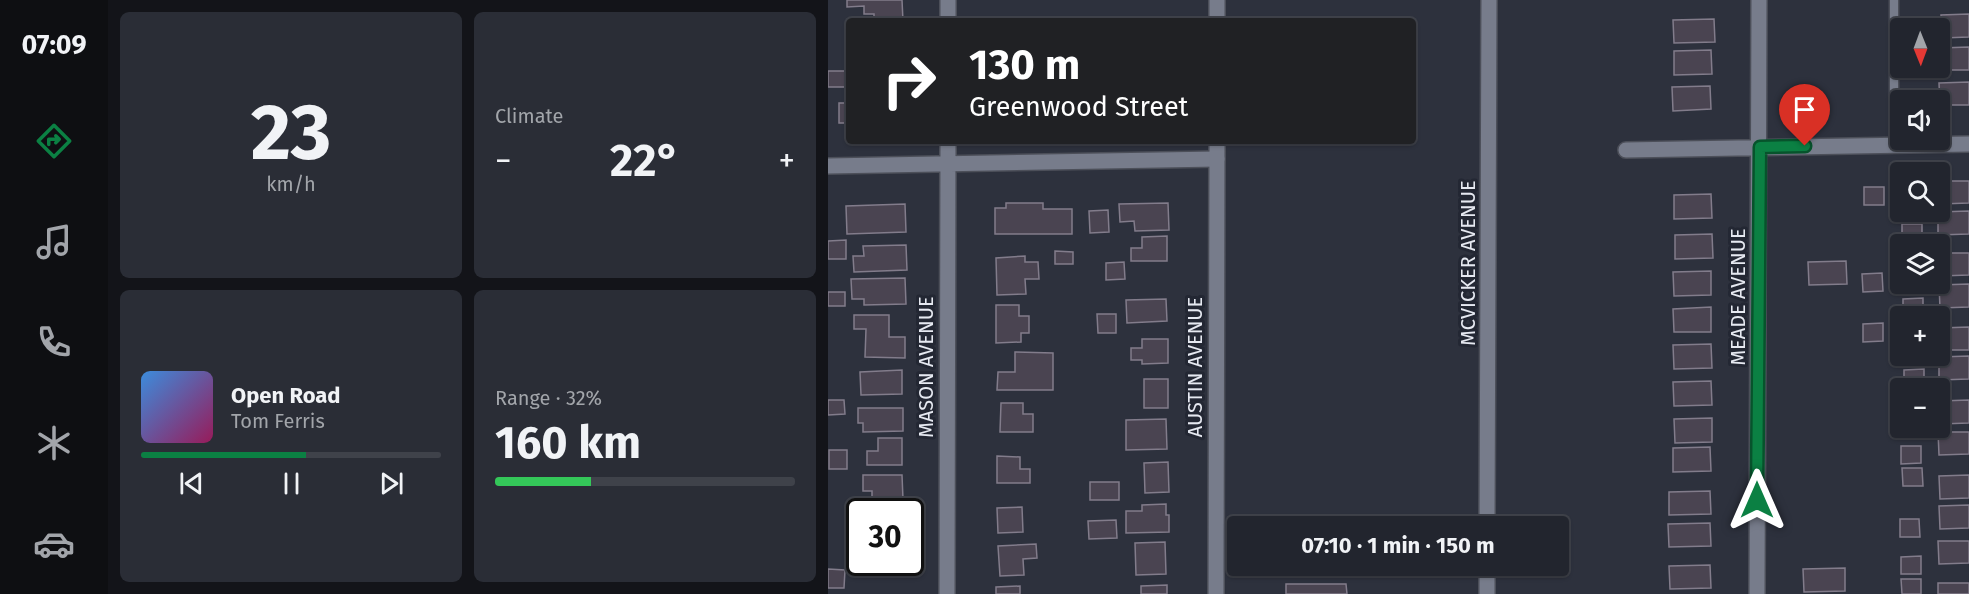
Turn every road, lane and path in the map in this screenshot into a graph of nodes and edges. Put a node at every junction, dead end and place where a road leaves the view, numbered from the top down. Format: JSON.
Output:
{"nodes":[{"id":1,"x":948,"y":0,"type":"edge"},
{"id":2,"x":1217,"y":0,"type":"edge"},
{"id":3,"x":1489,"y":0,"type":"edge"},
{"id":4,"x":1759,"y":0,"type":"edge"},
{"id":5,"x":1894,"y":0,"type":"edge"},
{"id":6,"x":948,"y":18,"type":"edge"},
{"id":7,"x":1217,"y":18,"type":"edge"},
{"id":8,"x":1894,"y":90,"type":"edge"},
{"id":9,"x":948,"y":144,"type":"edge"},
{"id":10,"x":1217,"y":144,"type":"edge"},
{"id":11,"x":1950,"y":144,"type":"edge"},
{"id":12,"x":1969,"y":144,"type":"edge"},
{"id":13,"x":1890,"y":145,"type":"edge"},
{"id":14,"x":1760,"y":147,"type":"junction"},
{"id":15,"x":1626,"y":150,"type":"dead end"},
{"id":16,"x":1216,"y":159,"type":"junction"},
{"id":17,"x":948,"y":164,"type":"junction"},
{"id":18,"x":828,"y":166,"type":"edge"},
{"id":19,"x":1487,"y":516,"type":"edge"},
{"id":20,"x":1487,"y":576,"type":"edge"},
{"id":21,"x":947,"y":594,"type":"edge"},
{"id":22,"x":1216,"y":594,"type":"edge"},
{"id":23,"x":1487,"y":594,"type":"edge"},
{"id":24,"x":1757,"y":594,"type":"edge"}],
"edges":[{"from":1,"to":6,"type":"street"},
{"from":2,"to":7,"type":"street"},
{"from":3,"to":19,"type":"street","name":"MCVICKER AVENUE"},
{"from":4,"to":14,"type":"street","name":"MEADE AVENUE"},
{"from":5,"to":8,"type":"lane"},
{"from":9,"to":17,"type":"street","name":"MASON AVENUE"},
{"from":10,"to":16,"type":"street","name":"AUSTIN AVENUE"},
{"from":11,"to":12,"type":"street"},
{"from":13,"to":14,"type":"street"},
{"from":14,"to":15,"type":"street"},
{"from":14,"to":24,"type":"street","name":"MEADE AVENUE"},
{"from":16,"to":17,"type":"street"},
{"from":16,"to":22,"type":"street","name":"AUSTIN AVENUE"},
{"from":17,"to":18,"type":"street"},
{"from":17,"to":21,"type":"street","name":"MASON AVENUE"},
{"from":20,"to":23,"type":"street"}]}
